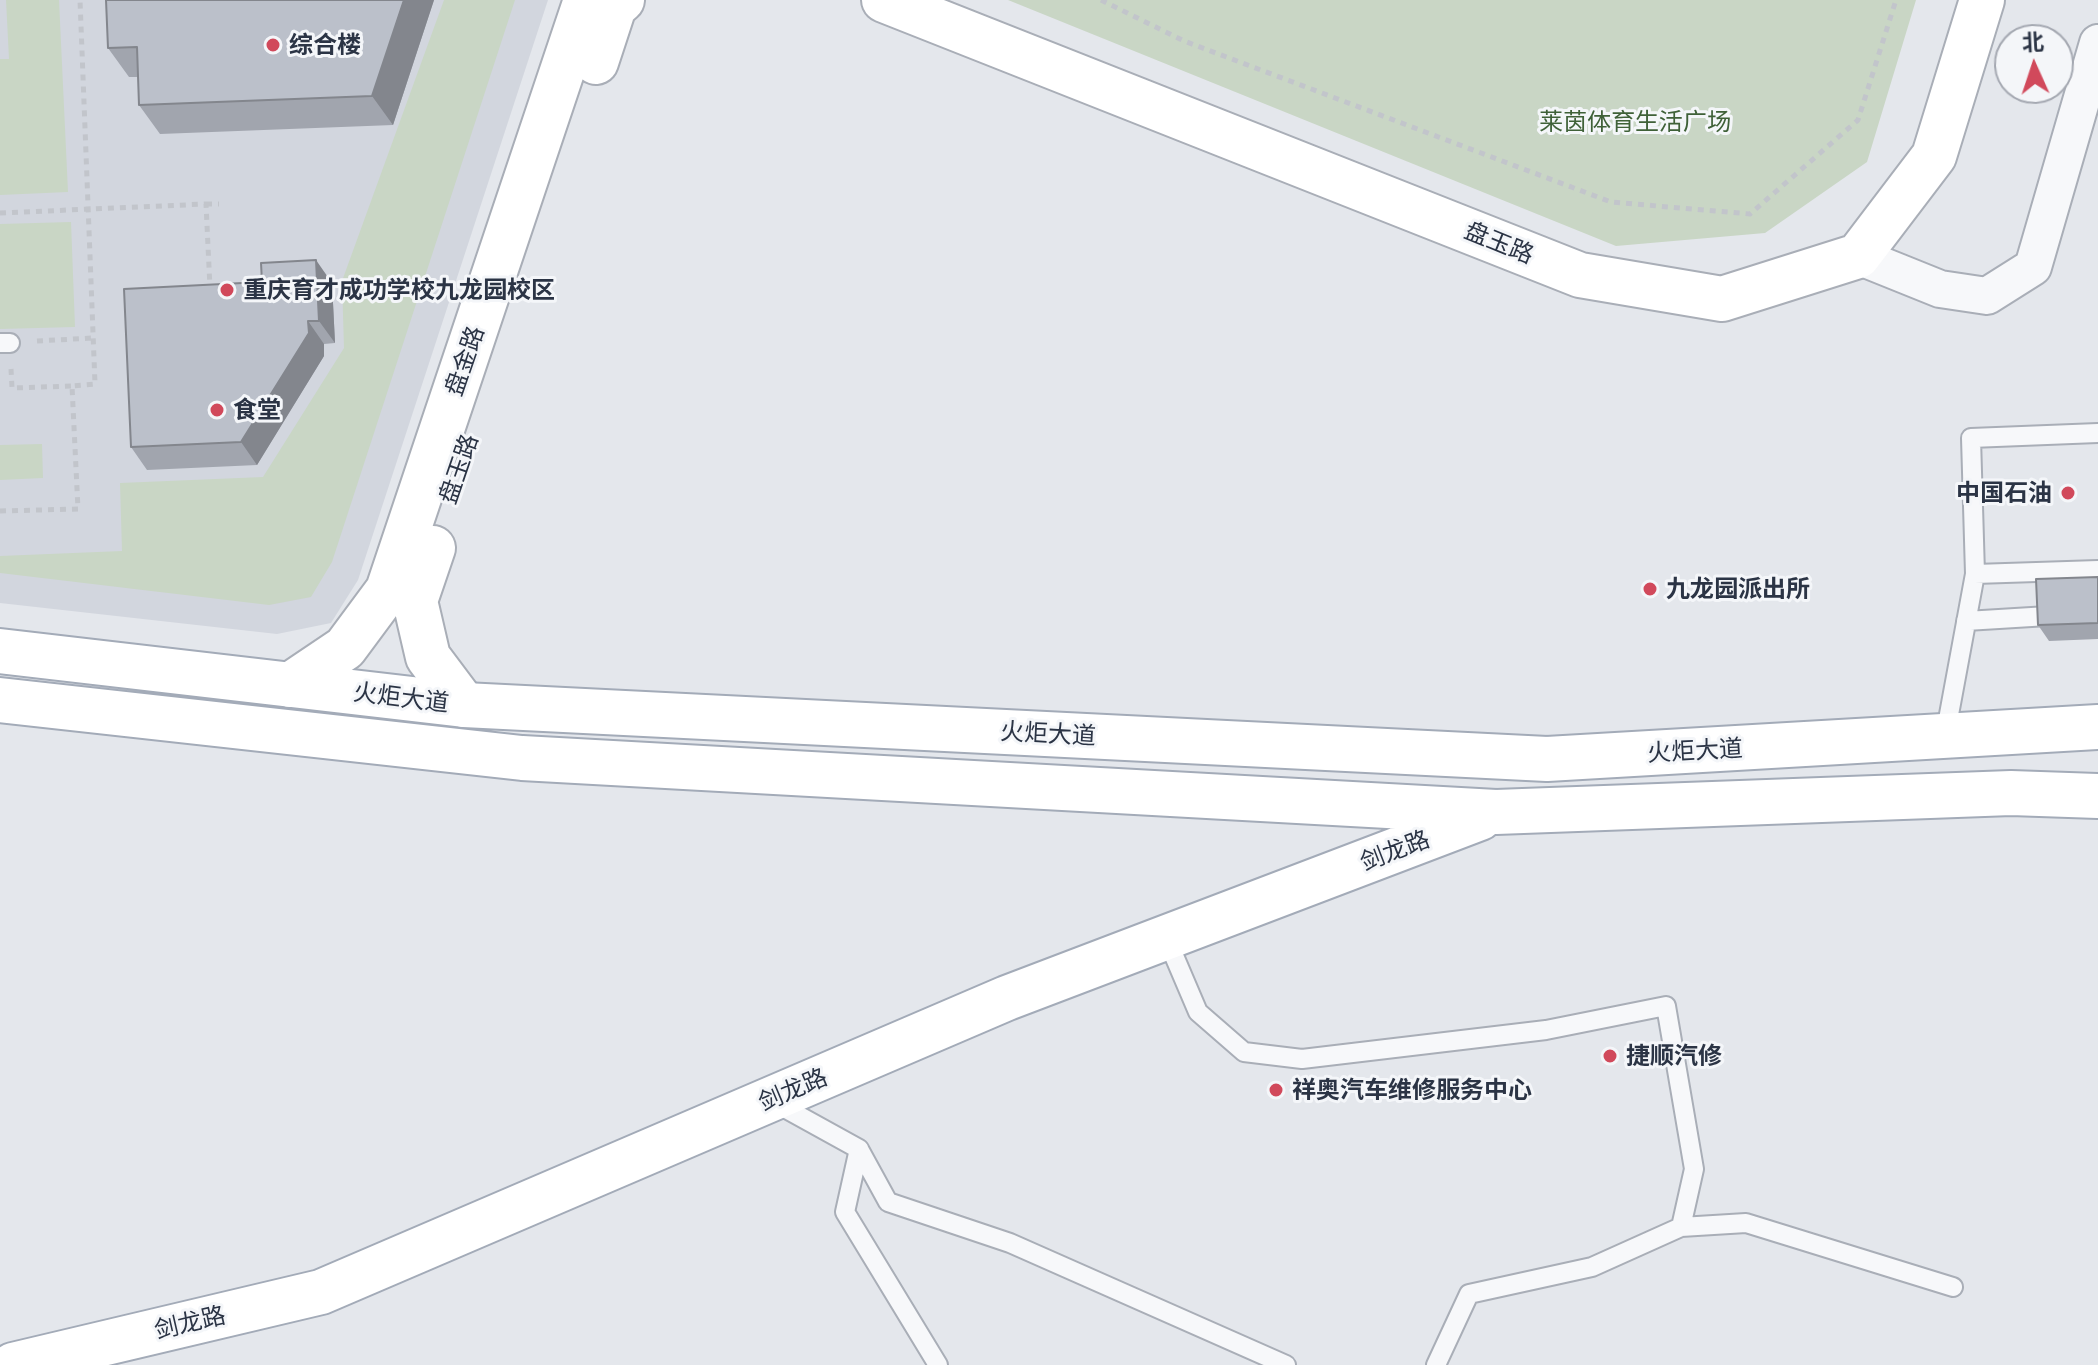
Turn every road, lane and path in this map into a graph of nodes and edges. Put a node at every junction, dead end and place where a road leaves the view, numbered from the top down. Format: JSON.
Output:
{"nodes":[{"id":1,"x":80,"y":0,"type":"edge"},
{"id":2,"x":586,"y":0,"type":"edge"},
{"id":3,"x":622,"y":0,"type":"edge"},
{"id":4,"x":884,"y":0,"type":"edge"},
{"id":5,"x":1101,"y":0,"type":"edge"},
{"id":6,"x":1896,"y":0,"type":"edge"},
{"id":7,"x":1982,"y":0,"type":"edge"},
{"id":8,"x":2098,"y":43,"type":"edge"},
{"id":9,"x":206,"y":204,"type":"junction"},
{"id":10,"x":219,"y":204,"type":"dead end"},
{"id":11,"x":87,"y":209,"type":"junction"},
{"id":12,"x":0,"y":213,"type":"edge"},
{"id":13,"x":1858,"y":256,"type":"junction"},
{"id":14,"x":210,"y":293,"type":"edge"},
{"id":15,"x":93,"y":338,"type":"junction"},
{"id":16,"x":5,"y":343,"type":"edge"},
{"id":17,"x":72,"y":386,"type":"junction"},
{"id":18,"x":2098,"y":433,"type":"edge"},
{"id":19,"x":0,"y":511,"type":"edge"},
{"id":20,"x":2098,"y":570,"type":"edge"},
{"id":21,"x":1975,"y":574,"type":"junction"},
{"id":22,"x":2048,"y":616,"type":"edge"},
{"id":23,"x":1966,"y":621,"type":"junction"},
{"id":24,"x":0,"y":651,"type":"edge"},
{"id":25,"x":290,"y":685,"type":"junction"},
{"id":26,"x":0,"y":700,"type":"edge"},
{"id":27,"x":464,"y":705,"type":"junction"},
{"id":28,"x":2098,"y":727,"type":"edge"},
{"id":29,"x":1945,"y":736,"type":"junction"},
{"id":30,"x":1547,"y":759,"type":"junction"},
{"id":31,"x":2011,"y":793,"type":"junction"},
{"id":32,"x":2098,"y":796,"type":"edge"},
{"id":33,"x":2098,"y":808,"type":"edge"},
{"id":34,"x":1496,"y":812,"type":"junction"},
{"id":35,"x":1166,"y":937,"type":"junction"},
{"id":36,"x":770,"y":1100,"type":"junction"},
{"id":37,"x":859,"y":1149,"type":"junction"},
{"id":38,"x":1681,"y":1227,"type":"junction"},
{"id":39,"x":1953,"y":1287,"type":"dead end"},
{"id":40,"x":13,"y":1365,"type":"edge"},
{"id":41,"x":938,"y":1365,"type":"edge"},
{"id":42,"x":1286,"y":1365,"type":"edge"},
{"id":43,"x":1436,"y":1365,"type":"edge"}],
"edges":[{"from":1,"to":11,"type":"path"},
{"from":2,"to":25,"type":"main road","name":"盘金路"},
{"from":3,"to":27,"type":"main road","name":"盘玉路"},
{"from":4,"to":13,"type":"main road","name":"盘玉路"},
{"from":5,"to":6,"type":"path"},
{"from":7,"to":13,"type":"main road"},
{"from":8,"to":13,"type":"street"},
{"from":9,"to":10,"type":"path"},
{"from":9,"to":11,"type":"path"},
{"from":9,"to":14,"type":"path"},
{"from":11,"to":12,"type":"path"},
{"from":11,"to":15,"type":"path"},
{"from":15,"to":16,"type":"path"},
{"from":15,"to":17,"type":"path"},
{"from":16,"to":17,"type":"path"},
{"from":17,"to":19,"type":"path"},
{"from":18,"to":21,"type":"lane"},
{"from":20,"to":21,"type":"lane"},
{"from":21,"to":23,"type":"lane"},
{"from":22,"to":23,"type":"lane"},
{"from":23,"to":29,"type":"lane"},
{"from":24,"to":25,"type":"main road","name":"火炬大道"},
{"from":25,"to":27,"type":"main road","name":"火炬大道"},
{"from":26,"to":34,"type":"main road","name":"火炬大道"},
{"from":27,"to":30,"type":"main road","name":"火炬大道"},
{"from":28,"to":29,"type":"main road","name":"火炬大道"},
{"from":29,"to":30,"type":"main road","name":"火炬大道"},
{"from":30,"to":34,"type":"main road","name":"剑龙路"},
{"from":31,"to":32,"type":"main road","name":"火炬大道"},
{"from":31,"to":33,"type":"main road"},
{"from":31,"to":34,"type":"main road","name":"火炬大道"},
{"from":34,"to":35,"type":"main road","name":"剑龙路"},
{"from":35,"to":36,"type":"main road","name":"剑龙路"},
{"from":35,"to":38,"type":"lane"},
{"from":36,"to":37,"type":"lane"},
{"from":36,"to":40,"type":"main road","name":"剑龙路"},
{"from":37,"to":41,"type":"lane"},
{"from":37,"to":42,"type":"lane"},
{"from":38,"to":39,"type":"lane"},
{"from":38,"to":43,"type":"lane"}]}
